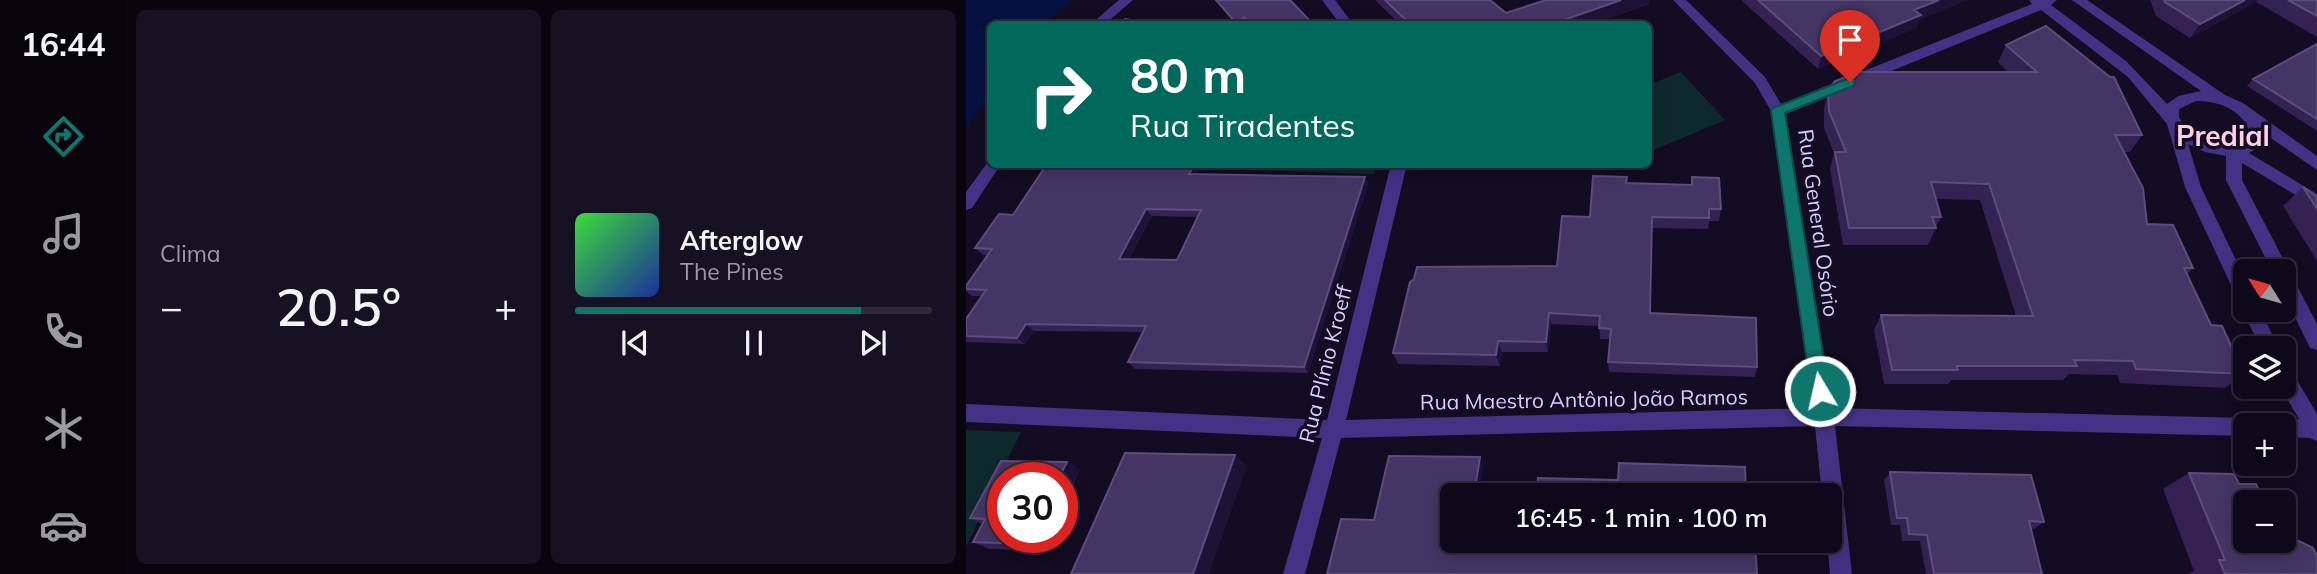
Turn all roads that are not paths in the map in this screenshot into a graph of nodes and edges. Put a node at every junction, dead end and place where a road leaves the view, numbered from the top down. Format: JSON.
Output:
{"nodes":[{"id":1,"x":1127,"y":0,"type":"edge"},
{"id":2,"x":1328,"y":0,"type":"edge"},
{"id":3,"x":1679,"y":0,"type":"edge"},
{"id":4,"x":2078,"y":0,"type":"edge"},
{"id":5,"x":2044,"y":2,"type":"edge"},
{"id":6,"x":1101,"y":21,"type":"edge"},
{"id":7,"x":1345,"y":21,"type":"edge"},
{"id":8,"x":2224,"y":100,"type":"junction"},
{"id":9,"x":1778,"y":111,"type":"junction"},
{"id":10,"x":2172,"y":117,"type":"junction"},
{"id":11,"x":2252,"y":117,"type":"junction"},
{"id":12,"x":2234,"y":151,"type":"junction"},
{"id":13,"x":2317,"y":164,"type":"edge"},
{"id":14,"x":991,"y":168,"type":"edge"},
{"id":15,"x":1398,"y":168,"type":"edge"},
{"id":16,"x":2317,"y":202,"type":"edge"},
{"id":17,"x":966,"y":204,"type":"edge"},
{"id":18,"x":2274,"y":259,"type":"edge"},
{"id":19,"x":2233,"y":272,"type":"edge"},
{"id":20,"x":2296,"y":301,"type":"edge"},
{"id":21,"x":2317,"y":342,"type":"edge"},
{"id":22,"x":2296,"y":396,"type":"edge"},
{"id":23,"x":966,"y":413,"type":"edge"},
{"id":24,"x":1824,"y":417,"type":"junction"},
{"id":25,"x":2233,"y":427,"type":"edge"},
{"id":26,"x":1334,"y":429,"type":"junction"},
{"id":27,"x":2296,"y":429,"type":"edge"},
{"id":28,"x":2316,"y":430,"type":"edge"},
{"id":29,"x":1294,"y":574,"type":"edge"},
{"id":30,"x":1841,"y":574,"type":"edge"}],
"edges":[{"from":1,"to":6,"type":"street"},
{"from":2,"to":7,"type":"street"},
{"from":3,"to":9,"type":"street","name":"Rua General Osório"},
{"from":4,"to":8,"type":"street"},
{"from":5,"to":9,"type":"street"},
{"from":5,"to":10,"type":"street"},
{"from":8,"to":10,"type":"street"},
{"from":8,"to":11,"type":"street"},
{"from":9,"to":24,"type":"street","name":"Rua General Osório"},
{"from":10,"to":12,"type":"street"},
{"from":10,"to":19,"type":"street"},
{"from":11,"to":12,"type":"street"},
{"from":11,"to":13,"type":"street"},
{"from":12,"to":16,"type":"street"},
{"from":12,"to":18,"type":"street"},
{"from":14,"to":17,"type":"street"},
{"from":15,"to":26,"type":"street","name":"Rua Plínio Kroeff"},
{"from":20,"to":21,"type":"street"},
{"from":22,"to":28,"type":"street"},
{"from":23,"to":26,"type":"street","name":"Rua Maestro Antônio João Ramos"},
{"from":24,"to":25,"type":"street","name":"Rua Maestro Antônio João Ramos"},
{"from":24,"to":26,"type":"street","name":"Rua Maestro Antônio João Ramos"},
{"from":24,"to":30,"type":"street","name":"Rua General Osório"},
{"from":26,"to":29,"type":"street","name":"Rua Plínio Kroeff"},
{"from":27,"to":28,"type":"street"}]}
